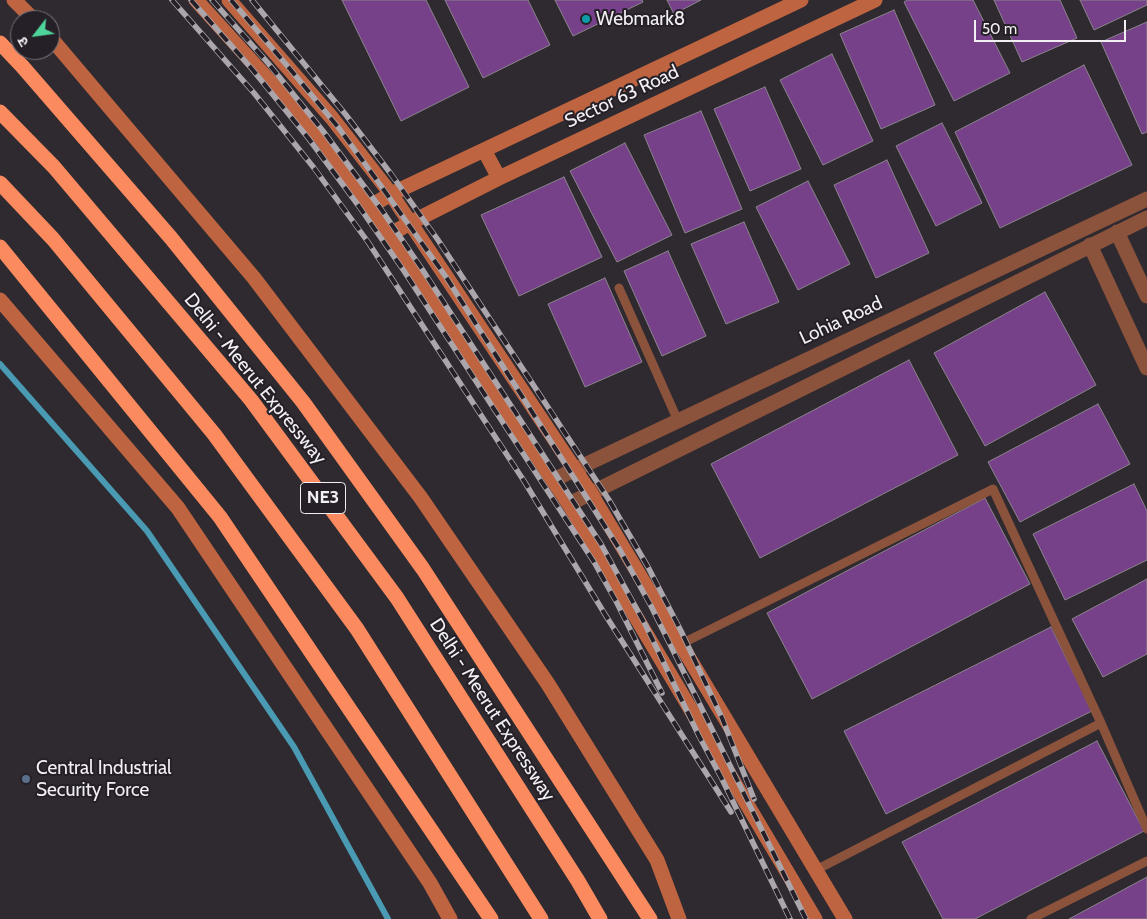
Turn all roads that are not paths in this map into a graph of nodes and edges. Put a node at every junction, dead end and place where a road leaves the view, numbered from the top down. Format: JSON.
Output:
{"nodes":[{"id":1,"x":14,"y":0,"type":"edge"},
{"id":2,"x":196,"y":0,"type":"edge"},
{"id":3,"x":229,"y":0,"type":"edge"},
{"id":4,"x":800,"y":0,"type":"edge"},
{"id":5,"x":875,"y":0,"type":"edge"},
{"id":6,"x":24,"y":10,"type":"edge"},
{"id":7,"x":0,"y":43,"type":"edge"},
{"id":8,"x":60,"y":49,"type":"edge"},
{"id":9,"x":0,"y":112,"type":"edge"},
{"id":10,"x":484,"y":150,"type":"junction"},
{"id":11,"x":498,"y":178,"type":"junction"},
{"id":12,"x":0,"y":183,"type":"edge"},
{"id":13,"x":391,"y":194,"type":"junction"},
{"id":14,"x":1147,"y":200,"type":"edge"},
{"id":15,"x":369,"y":207,"type":"junction"},
{"id":16,"x":1147,"y":218,"type":"edge"},
{"id":17,"x":410,"y":223,"type":"junction"},
{"id":18,"x":1118,"y":232,"type":"junction"},
{"id":19,"x":390,"y":235,"type":"junction"},
{"id":20,"x":1090,"y":245,"type":"junction"},
{"id":21,"x":0,"y":247,"type":"edge"},
{"id":22,"x":619,"y":288,"type":"dead end"},
{"id":23,"x":1147,"y":296,"type":"edge"},
{"id":24,"x":0,"y":300,"type":"edge"},
{"id":25,"x":1147,"y":368,"type":"edge"},
{"id":26,"x":678,"y":421,"type":"junction"},
{"id":27,"x":574,"y":469,"type":"junction"},
{"id":28,"x":553,"y":480,"type":"junction"},
{"id":29,"x":591,"y":494,"type":"junction"},
{"id":30,"x":569,"y":504,"type":"junction"},
{"id":31,"x":681,"y":644,"type":"junction"},
{"id":32,"x":1101,"y":723,"type":"junction"},
{"id":33,"x":1147,"y":829,"type":"edge"},
{"id":34,"x":1147,"y":861,"type":"edge"},
{"id":35,"x":816,"y":870,"type":"junction"},
{"id":36,"x":450,"y":919,"type":"edge"},
{"id":37,"x":491,"y":919,"type":"edge"},
{"id":38,"x":541,"y":919,"type":"edge"},
{"id":39,"x":600,"y":919,"type":"edge"},
{"id":40,"x":650,"y":919,"type":"edge"},
{"id":41,"x":679,"y":919,"type":"edge"},
{"id":42,"x":815,"y":919,"type":"edge"},
{"id":43,"x":845,"y":919,"type":"edge"},
{"id":44,"x":1031,"y":919,"type":"edge"}],
"edges":[{"from":1,"to":6,"type":"street"},
{"from":2,"to":15,"type":"street"},
{"from":3,"to":13,"type":"street"},
{"from":4,"to":10,"type":"street","name":"Sector 63 Road"},
{"from":5,"to":11,"type":"street","name":"Sector 63 Road"},
{"from":7,"to":40,"type":"highway"},
{"from":8,"to":41,"type":"street"},
{"from":9,"to":39,"type":"highway","name":"Delhi - Meerut Expressway","number":"NE3"},
{"from":10,"to":11,"type":"street"},
{"from":10,"to":13,"type":"street","name":"Sector 63 Road"},
{"from":11,"to":17,"type":"street","name":"Sector 63 Road"},
{"from":12,"to":38,"type":"highway","number":"NE3"},
{"from":13,"to":15,"type":"street","name":"Sector 63 Road"},
{"from":13,"to":17,"type":"street"},
{"from":14,"to":26,"type":"street","name":"Lohia Road"},
{"from":15,"to":19,"type":"street"},
{"from":16,"to":18,"type":"street"},
{"from":17,"to":19,"type":"street","name":"Sector 63 Road"},
{"from":17,"to":27,"type":"street"},
{"from":18,"to":20,"type":"street"},
{"from":18,"to":23,"type":"street"},
{"from":19,"to":28,"type":"street"},
{"from":20,"to":25,"type":"street"},
{"from":20,"to":29,"type":"street"},
{"from":21,"to":37,"type":"highway"},
{"from":22,"to":26,"type":"lane"},
{"from":24,"to":36,"type":"street"},
{"from":26,"to":27,"type":"street","name":"Lohia Road"},
{"from":27,"to":28,"type":"street","name":"Lohia Road"},
{"from":27,"to":29,"type":"street"},
{"from":28,"to":30,"type":"street"},
{"from":29,"to":30,"type":"street"},
{"from":29,"to":31,"type":"street"},
{"from":30,"to":42,"type":"street"},
{"from":31,"to":32,"type":"lane"},
{"from":31,"to":35,"type":"street"},
{"from":32,"to":33,"type":"lane"},
{"from":32,"to":35,"type":"lane"},
{"from":34,"to":44,"type":"lane"},
{"from":35,"to":43,"type":"street"}]}
